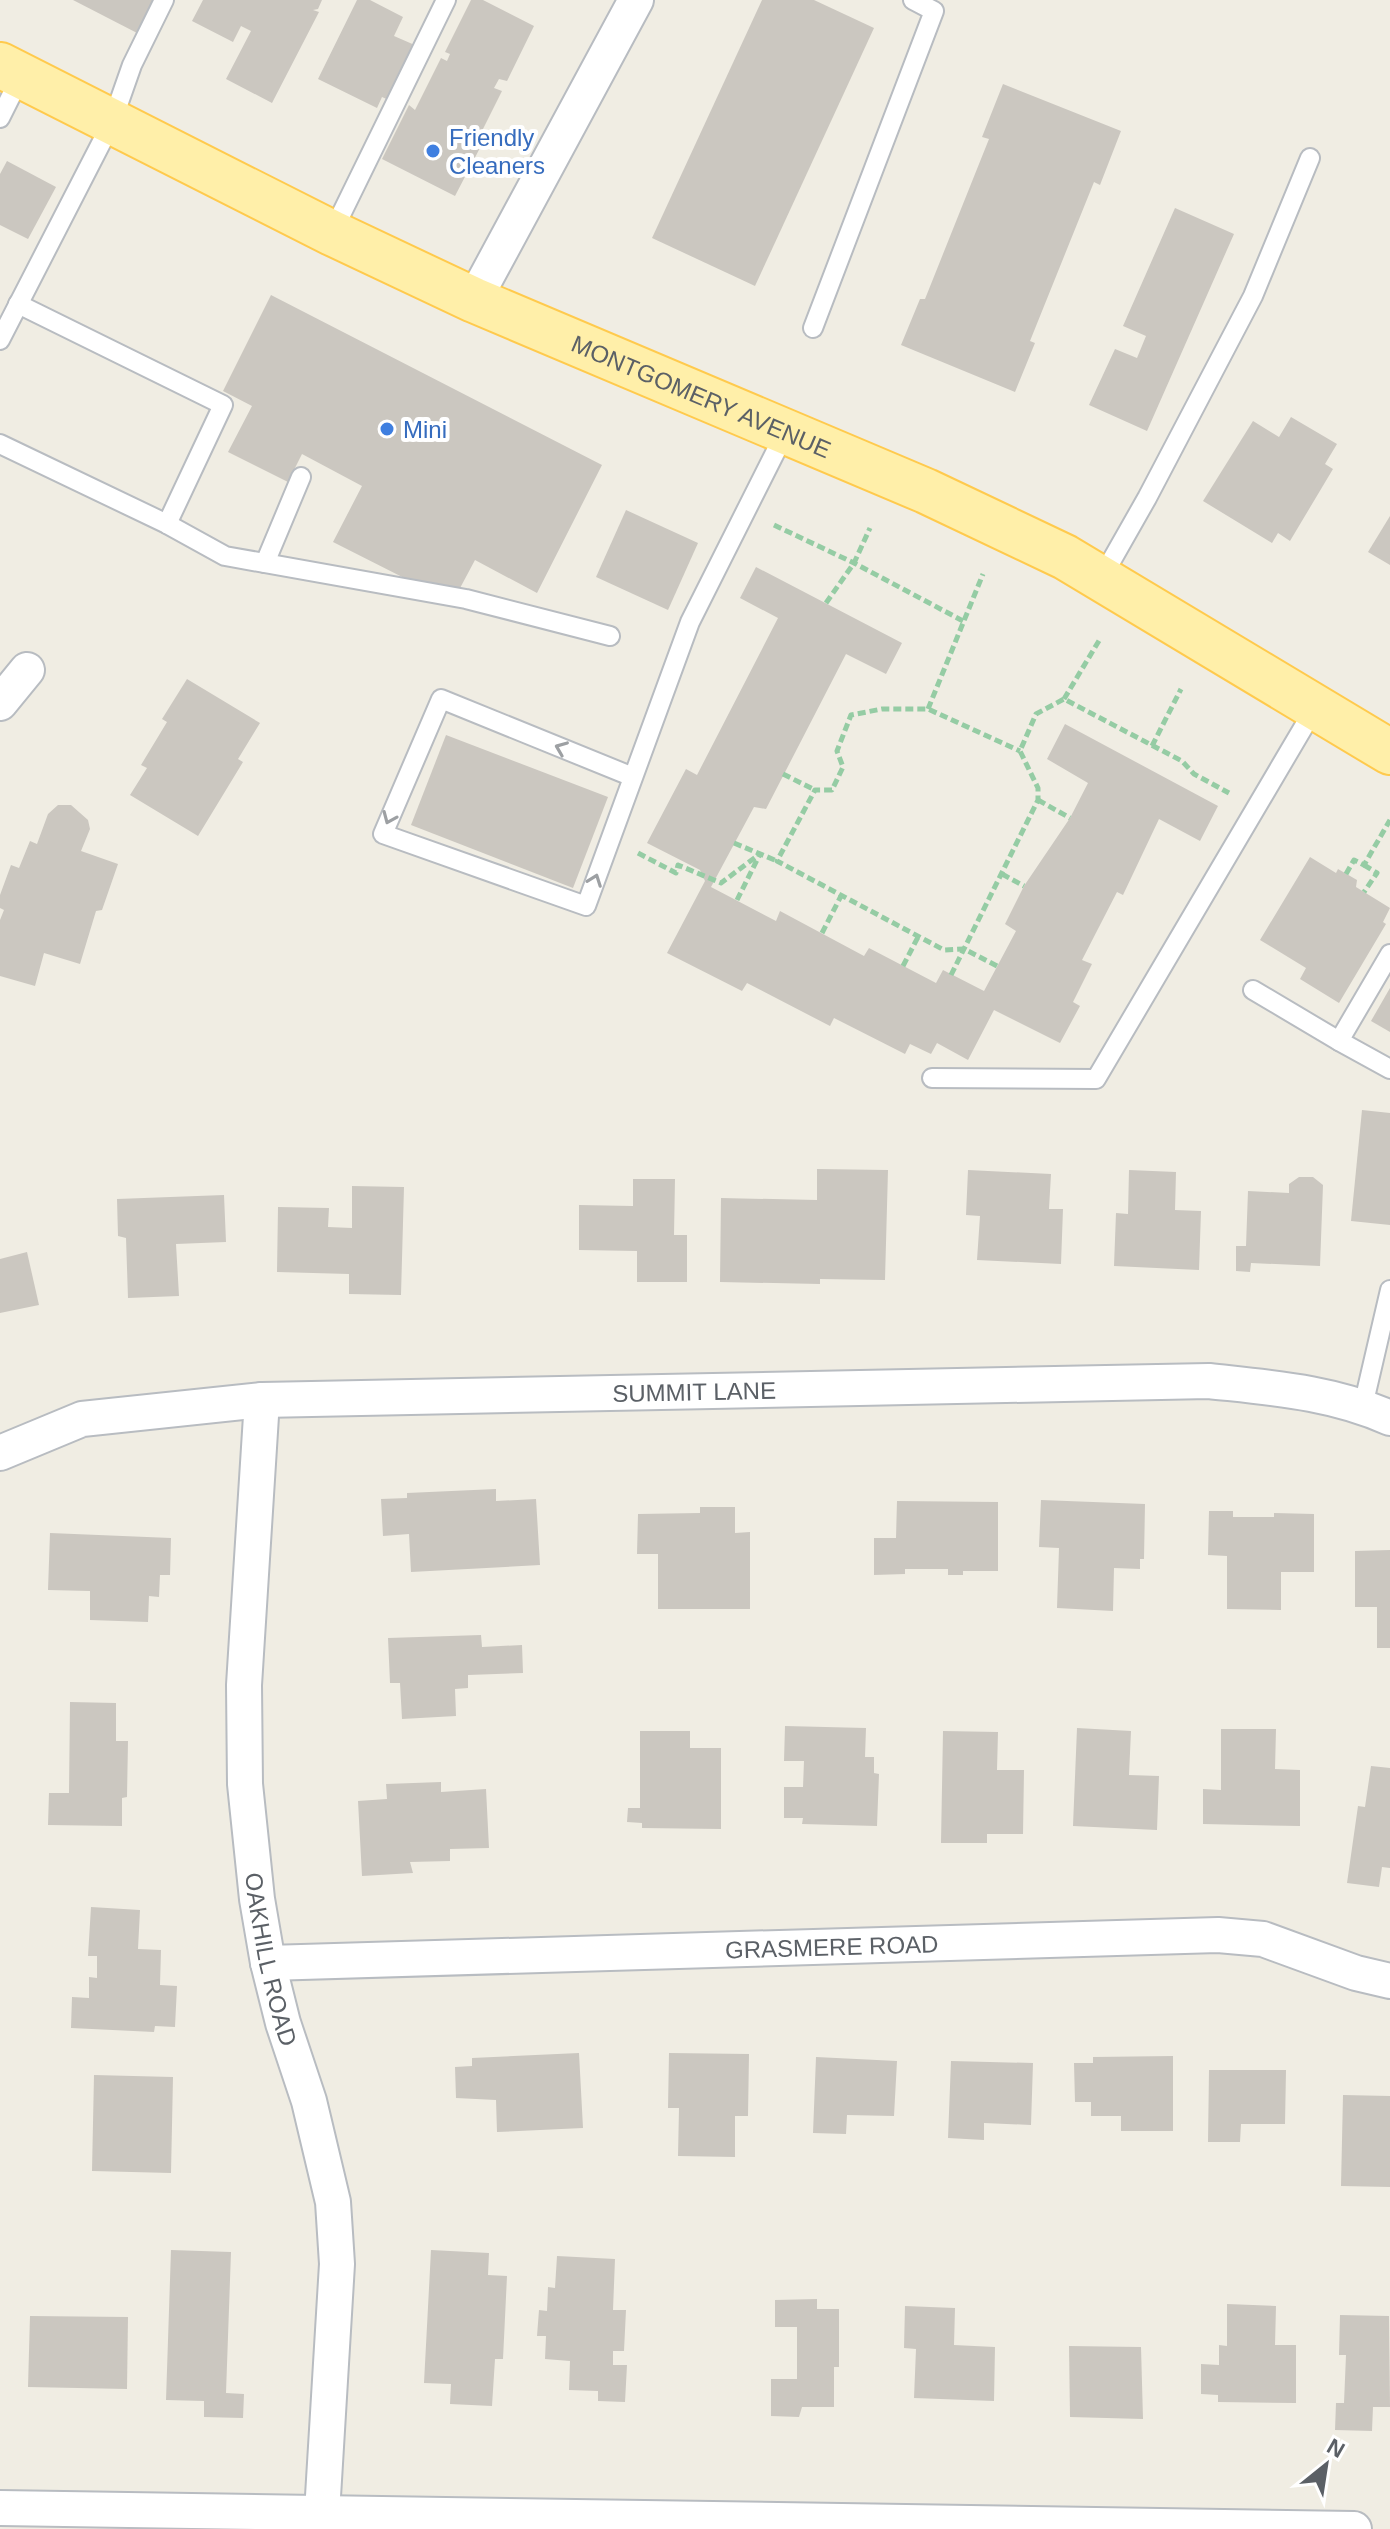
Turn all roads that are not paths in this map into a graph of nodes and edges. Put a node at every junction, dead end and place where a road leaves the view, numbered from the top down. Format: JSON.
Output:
{"nodes":[{"id":1,"x":164,"y":0,"type":"edge"},
{"id":2,"x":446,"y":0,"type":"edge"},
{"id":3,"x":636,"y":0,"type":"edge"},
{"id":4,"x":913,"y":0,"type":"edge"},
{"id":5,"x":11,"y":70,"type":"edge"},
{"id":6,"x":0,"y":118,"type":"edge"},
{"id":7,"x":112,"y":122,"type":"junction"},
{"id":8,"x":1310,"y":158,"type":"dead end"},
{"id":9,"x":332,"y":233,"type":"junction"},
{"id":10,"x":474,"y":300,"type":"junction"},
{"id":11,"x":18,"y":304,"type":"junction"},
{"id":12,"x":813,"y":328,"type":"dead end"},
{"id":13,"x":0,"y":340,"type":"edge"},
{"id":14,"x":785,"y":433,"type":"junction"},
{"id":15,"x":0,"y":444,"type":"edge"},
{"id":16,"x":301,"y":477,"type":"dead end"},
{"id":17,"x":167,"y":524,"type":"junction"},
{"id":18,"x":265,"y":563,"type":"junction"},
{"id":19,"x":1101,"y":579,"type":"junction"},
{"id":20,"x":610,"y":636,"type":"dead end"},
{"id":21,"x":27,"y":670,"type":"dead end"},
{"id":22,"x":0,"y":703,"type":"edge"},
{"id":23,"x":1316,"y":706,"type":"junction"},
{"id":24,"x":1390,"y":752,"type":"edge"},
{"id":25,"x":633,"y":777,"type":"junction"},
{"id":26,"x":1390,"y":954,"type":"edge"},
{"id":27,"x":1253,"y":990,"type":"dead end"},
{"id":28,"x":1339,"y":1041,"type":"junction"},
{"id":29,"x":1390,"y":1069,"type":"edge"},
{"id":30,"x":932,"y":1078,"type":"dead end"},
{"id":31,"x":1390,"y":1290,"type":"edge"},
{"id":32,"x":262,"y":1400,"type":"junction"},
{"id":33,"x":1376,"y":1412,"type":"edge"},
{"id":34,"x":0,"y":1453,"type":"edge"},
{"id":35,"x":268,"y":1963,"type":"junction"},
{"id":36,"x":1390,"y":1981,"type":"edge"},
{"id":37,"x":0,"y":2508,"type":"edge"},
{"id":38,"x":322,"y":2513,"type":"junction"},
{"id":39,"x":66,"y":2518,"type":"edge"},
{"id":40,"x":1065,"y":2526,"type":"edge"},
{"id":41,"x":1354,"y":2529,"type":"edge"}],
"edges":[{"from":1,"to":7,"type":"lane"},
{"from":2,"to":9,"type":"lane"},
{"from":3,"to":10,"type":"street"},
{"from":4,"to":12,"type":"lane"},
{"from":5,"to":6,"type":"lane"},
{"from":5,"to":7,"type":"main road","name":"MONTGOMERY AVENUE"},
{"from":7,"to":9,"type":"main road","name":"MONTGOMERY AVENUE"},
{"from":7,"to":11,"type":"lane"},
{"from":8,"to":19,"type":"lane"},
{"from":9,"to":10,"type":"main road","name":"MONTGOMERY AVENUE"},
{"from":10,"to":14,"type":"main road","name":"MONTGOMERY AVENUE"},
{"from":11,"to":13,"type":"lane"},
{"from":11,"to":17,"type":"lane"},
{"from":14,"to":19,"type":"main road","name":"MONTGOMERY AVENUE"},
{"from":14,"to":25,"type":"lane"},
{"from":15,"to":17,"type":"lane"},
{"from":16,"to":18,"type":"lane"},
{"from":17,"to":18,"type":"lane"},
{"from":18,"to":20,"type":"lane"},
{"from":19,"to":23,"type":"main road","name":"MONTGOMERY AVENUE"},
{"from":21,"to":22,"type":"street"},
{"from":23,"to":24,"type":"main road","name":"MONTGOMERY AVENUE"},
{"from":23,"to":30,"type":"lane"},
{"from":25,"to":25,"type":"lane","one_way":true},
{"from":26,"to":28,"type":"lane"},
{"from":27,"to":28,"type":"lane"},
{"from":28,"to":29,"type":"lane"},
{"from":31,"to":33,"type":"lane"},
{"from":32,"to":33,"type":"street","name":"SUMMIT LANE"},
{"from":32,"to":34,"type":"street","name":"SUMMIT LANE"},
{"from":32,"to":35,"type":"street","name":"OAKHILL ROAD"},
{"from":35,"to":36,"type":"street","name":"GRASMERE ROAD"},
{"from":35,"to":38,"type":"street","name":"OAKHILL ROAD"},
{"from":37,"to":39,"type":"street"},
{"from":38,"to":39,"type":"street"},
{"from":38,"to":40,"type":"street"},
{"from":40,"to":41,"type":"street"}]}
